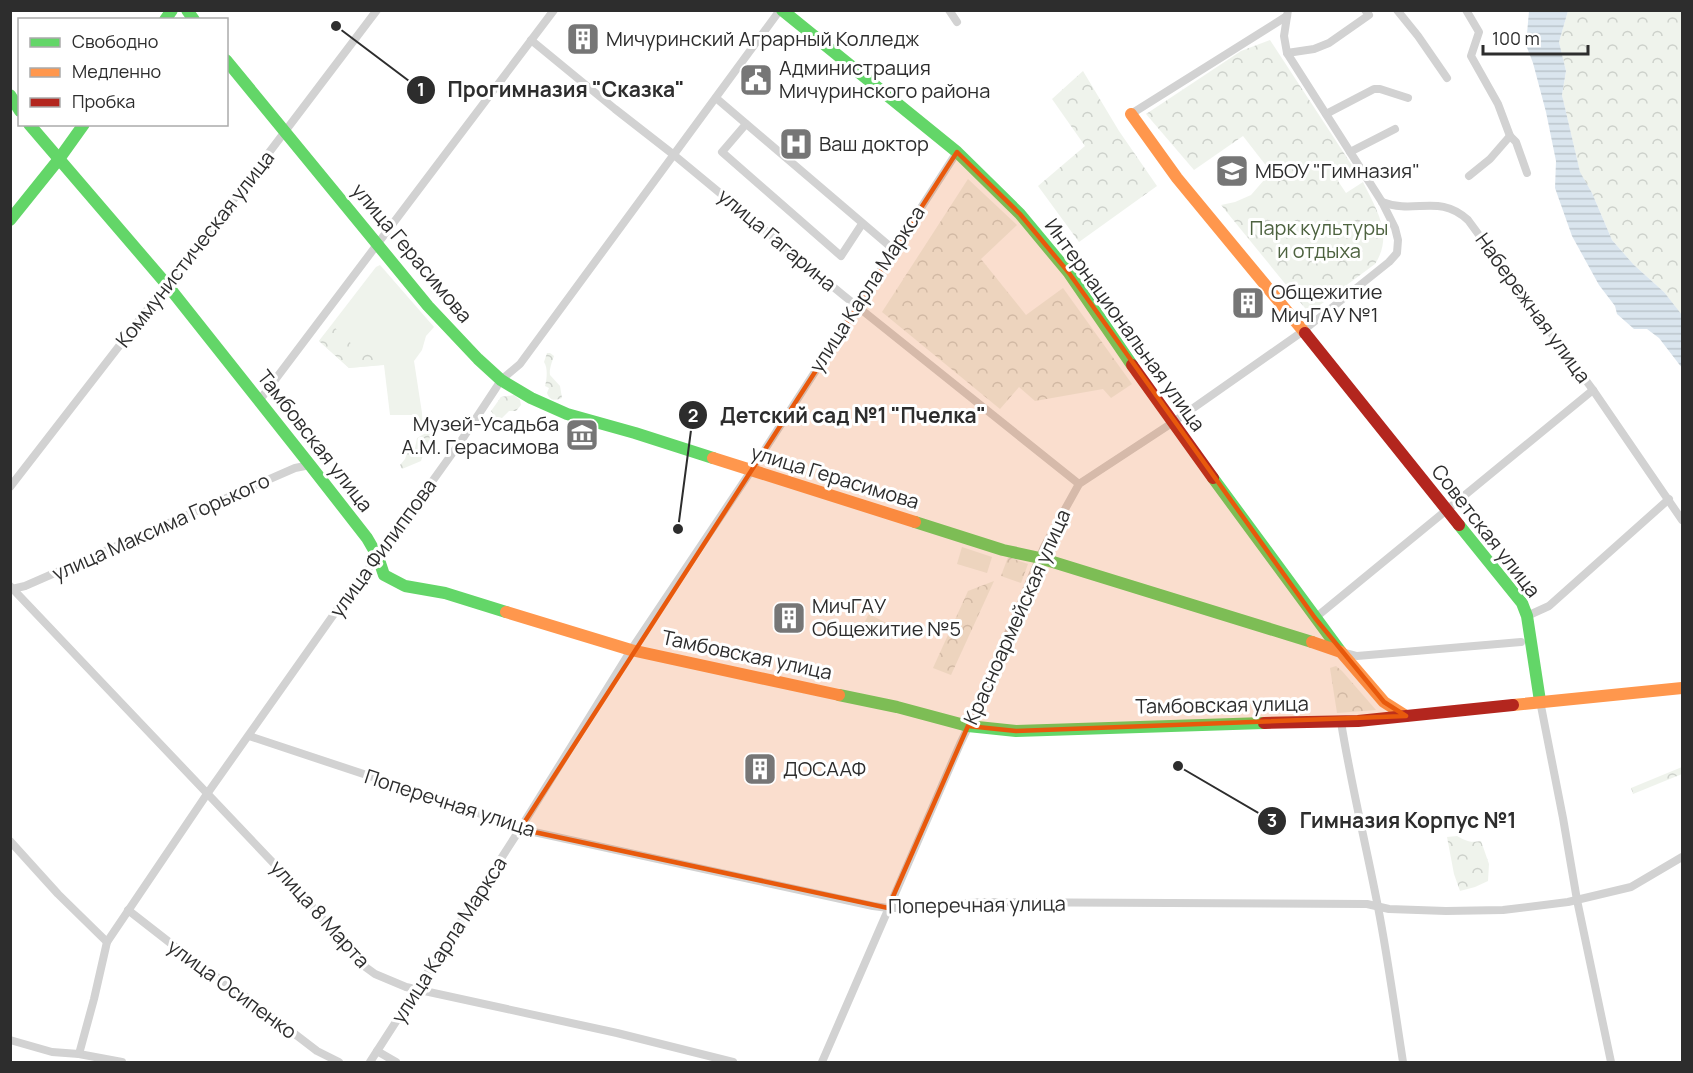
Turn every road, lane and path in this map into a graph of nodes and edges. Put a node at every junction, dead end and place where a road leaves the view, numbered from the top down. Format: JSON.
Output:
{"nodes":[{"id":1,"x":377,"y":10,"type":"edge"},
{"id":2,"x":554,"y":10,"type":"edge"},
{"id":3,"x":781,"y":10,"type":"edge"},
{"id":4,"x":949,"y":10,"type":"edge"},
{"id":5,"x":1365,"y":10,"type":"edge"},
{"id":6,"x":1397,"y":10,"type":"edge"},
{"id":7,"x":1466,"y":10,"type":"edge"},
{"id":8,"x":1288,"y":13,"type":"edge"},
{"id":9,"x":957,"y":22,"type":"dead end"},
{"id":10,"x":531,"y":40,"type":"junction"},
{"id":11,"x":1287,"y":52,"type":"junction"},
{"id":12,"x":228,"y":62,"type":"edge"},
{"id":13,"x":1447,"y":78,"type":"dead end"},
{"id":14,"x":10,"y":95,"type":"edge"},
{"id":15,"x":716,"y":98,"type":"junction"},
{"id":16,"x":1408,"y":98,"type":"dead end"},
{"id":17,"x":18,"y":108,"type":"edge"},
{"id":18,"x":1131,"y":114,"type":"joint"},
{"id":19,"x":1326,"y":114,"type":"junction"},
{"id":20,"x":746,"y":124,"type":"junction"},
{"id":21,"x":31,"y":126,"type":"edge"},
{"id":22,"x":83,"y":126,"type":"edge"},
{"id":23,"x":1395,"y":129,"type":"dead end"},
{"id":24,"x":285,"y":132,"type":"junction"},
{"id":25,"x":1510,"y":136,"type":"junction"},
{"id":26,"x":957,"y":152,"type":"junction"},
{"id":27,"x":1350,"y":152,"type":"junction"},
{"id":28,"x":674,"y":155,"type":"junction"},
{"id":29,"x":59,"y":159,"type":"junction"},
{"id":30,"x":1527,"y":173,"type":"dead end"},
{"id":31,"x":1469,"y":176,"type":"dead end"},
{"id":32,"x":1382,"y":202,"type":"junction"},
{"id":33,"x":10,"y":220,"type":"edge"},
{"id":34,"x":862,"y":224,"type":"junction"},
{"id":35,"x":378,"y":244,"type":"junction"},
{"id":36,"x":893,"y":249,"type":"junction"},
{"id":37,"x":168,"y":286,"type":"junction"},
{"id":38,"x":857,"y":305,"type":"junction"},
{"id":39,"x":1303,"y":331,"type":"junction"},
{"id":40,"x":501,"y":380,"type":"junction"},
{"id":41,"x":1593,"y":390,"type":"junction"},
{"id":42,"x":260,"y":401,"type":"junction"},
{"id":43,"x":1172,"y":423,"type":"junction"},
{"id":44,"x":310,"y":465,"type":"junction"},
{"id":45,"x":751,"y":471,"type":"junction"},
{"id":46,"x":1079,"y":484,"type":"junction"},
{"id":47,"x":10,"y":487,"type":"edge"},
{"id":48,"x":1669,"y":499,"type":"junction"},
{"id":49,"x":1448,"y":511,"type":"junction"},
{"id":50,"x":1683,"y":520,"type":"edge"},
{"id":51,"x":378,"y":557,"type":"junction"},
{"id":52,"x":1040,"y":558,"type":"junction"},
{"id":53,"x":11,"y":588,"type":"edge"},
{"id":54,"x":1527,"y":616,"type":"junction"},
{"id":55,"x":1316,"y":618,"type":"junction"},
{"id":56,"x":1521,"y":642,"type":"dead end"},
{"id":57,"x":631,"y":650,"type":"junction"},
{"id":58,"x":1341,"y":652,"type":"junction"},
{"id":59,"x":1683,"y":688,"type":"edge"},
{"id":60,"x":1540,"y":701,"type":"junction"},
{"id":61,"x":1406,"y":716,"type":"junction"},
{"id":62,"x":1341,"y":722,"type":"junction"},
{"id":63,"x":968,"y":726,"type":"junction"},
{"id":64,"x":249,"y":736,"type":"junction"},
{"id":65,"x":207,"y":794,"type":"junction"},
{"id":66,"x":520,"y":829,"type":"junction"},
{"id":67,"x":10,"y":841,"type":"edge"},
{"id":68,"x":1683,"y":857,"type":"edge"},
{"id":69,"x":1576,"y":900,"type":"junction"},
{"id":70,"x":1378,"y":907,"type":"junction"},
{"id":71,"x":888,"y":908,"type":"junction"},
{"id":72,"x":128,"y":910,"type":"junction"},
{"id":73,"x":107,"y":942,"type":"junction"},
{"id":74,"x":417,"y":989,"type":"junction"},
{"id":75,"x":10,"y":1040,"type":"edge"},
{"id":76,"x":377,"y":1051,"type":"junction"},
{"id":77,"x":79,"y":1054,"type":"junction"},
{"id":78,"x":123,"y":1062,"type":"edge"},
{"id":79,"x":339,"y":1062,"type":"edge"},
{"id":80,"x":370,"y":1062,"type":"edge"},
{"id":81,"x":396,"y":1062,"type":"edge"},
{"id":82,"x":733,"y":1062,"type":"edge"},
{"id":83,"x":822,"y":1062,"type":"edge"},
{"id":84,"x":1403,"y":1062,"type":"edge"},
{"id":85,"x":1611,"y":1062,"type":"edge"}],
"edges":[{"from":1,"to":24,"type":"street","name":"Коммунистическая улица"},
{"from":2,"to":10,"type":"street"},
{"from":3,"to":15,"type":"street","name":"улица Филиппова"},
{"from":3,"to":26,"type":"main road","name":"Интернациональная улица"},
{"from":4,"to":9,"type":"street"},
{"from":5,"to":11,"type":"street"},
{"from":6,"to":13,"type":"street"},
{"from":7,"to":25,"type":"street"},
{"from":8,"to":11,"type":"street"},
{"from":8,"to":18,"type":"street"},
{"from":10,"to":28,"type":"street","name":"улица Гагарина"},
{"from":10,"to":35,"type":"street"},
{"from":11,"to":19,"type":"street"},
{"from":12,"to":24,"type":"main road","name":"улица Герасимова"},
{"from":14,"to":17,"type":"main road"},
{"from":15,"to":20,"type":"street"},
{"from":15,"to":28,"type":"street","name":"улица Филиппова"},
{"from":16,"to":19,"type":"street"},
{"from":18,"to":39,"type":"main road","name":"Советская улица"},
{"from":19,"to":27,"type":"street"},
{"from":20,"to":34,"type":"street"},
{"from":20,"to":34,"type":"street"},
{"from":21,"to":29,"type":"main road","name":"Тамбовская улица"},
{"from":22,"to":29,"type":"main road"},
{"from":23,"to":27,"type":"street"},
{"from":24,"to":35,"type":"main road","name":"улица Герасимова"},
{"from":24,"to":37,"type":"street","name":"Коммунистическая улица"},
{"from":25,"to":30,"type":"street"},
{"from":25,"to":31,"type":"street"},
{"from":26,"to":36,"type":"street","name":"улица Карла Маркса"},
{"from":26,"to":43,"type":"main road","name":"Интернациональная улица"},
{"from":27,"to":32,"type":"street"},
{"from":28,"to":38,"type":"street","name":"улица Гагарина"},
{"from":28,"to":40,"type":"street","name":"улица Филиппова"},
{"from":29,"to":33,"type":"main road"},
{"from":29,"to":37,"type":"main road","name":"Тамбовская улица"},
{"from":32,"to":39,"type":"street","name":"Красноармейская улица"},
{"from":32,"to":41,"type":"street","name":"Набережная улица"},
{"from":34,"to":36,"type":"street"},
{"from":35,"to":40,"type":"main road","name":"улица Герасимова"},
{"from":35,"to":42,"type":"street"},
{"from":36,"to":38,"type":"street","name":"улица Карла Маркса"},
{"from":37,"to":42,"type":"main road","name":"Тамбовская улица"},
{"from":37,"to":47,"type":"street","name":"Коммунистическая улица"},
{"from":38,"to":45,"type":"street","name":"улица Карла Маркса"},
{"from":38,"to":46,"type":"street","name":"улица Гагарина"},
{"from":39,"to":43,"type":"street","name":"Красноармейская улица"},
{"from":39,"to":49,"type":"main road","name":"Советская улица"},
{"from":40,"to":45,"type":"main road","name":"улица Герасимова"},
{"from":40,"to":51,"type":"street","name":"улица Филиппова"},
{"from":41,"to":48,"type":"street","name":"Набережная улица"},
{"from":41,"to":49,"type":"street"},
{"from":42,"to":44,"type":"main road","name":"Тамбовская улица"},
{"from":43,"to":46,"type":"street","name":"Красноармейская улица"},
{"from":43,"to":55,"type":"main road","name":"Интернациональная улица"},
{"from":44,"to":51,"type":"main road","name":"Тамбовская улица"},
{"from":44,"to":53,"type":"street","name":"улица Максима Горького"},
{"from":45,"to":52,"type":"main road","name":"улица Герасимова"},
{"from":45,"to":57,"type":"street","name":"улица Карла Маркса"},
{"from":46,"to":52,"type":"street","name":"Красноармейская улица"},
{"from":48,"to":50,"type":"street","name":"Набережная улица"},
{"from":48,"to":54,"type":"street"},
{"from":49,"to":54,"type":"main road","name":"Советская улица"},
{"from":49,"to":55,"type":"street"},
{"from":51,"to":57,"type":"main road","name":"Тамбовская улица"},
{"from":51,"to":64,"type":"street","name":"улица Филиппова"},
{"from":52,"to":58,"type":"main road","name":"улица Герасимова"},
{"from":52,"to":63,"type":"street","name":"Красноармейская улица"},
{"from":53,"to":65,"type":"street","name":"улица 8 Марта"},
{"from":54,"to":60,"type":"main road","name":"Советская улица"},
{"from":55,"to":58,"type":"main road","name":"Интернациональная улица"},
{"from":56,"to":58,"type":"street"},
{"from":57,"to":63,"type":"main road","name":"Тамбовская улица"},
{"from":57,"to":66,"type":"street","name":"улица Карла Маркса"},
{"from":58,"to":61,"type":"main road","name":"улица Герасимова"},
{"from":59,"to":60,"type":"main road","name":"Тамбовская улица"},
{"from":60,"to":61,"type":"main road","name":"Тамбовская улица"},
{"from":60,"to":69,"type":"street","name":"Советская улица"},
{"from":61,"to":62,"type":"main road","name":"Тамбовская улица"},
{"from":62,"to":63,"type":"main road","name":"Тамбовская улица"},
{"from":62,"to":70,"type":"street"},
{"from":63,"to":71,"type":"street","name":"Красноармейская улица"},
{"from":64,"to":65,"type":"street","name":"улица Филиппова"},
{"from":64,"to":66,"type":"street","name":"Поперечная улица"},
{"from":65,"to":72,"type":"street","name":"улица Филиппова"},
{"from":65,"to":74,"type":"street","name":"улица 8 Марта"},
{"from":66,"to":71,"type":"street","name":"Поперечная улица"},
{"from":66,"to":74,"type":"street","name":"улица Карла Маркса"},
{"from":67,"to":73,"type":"street"},
{"from":68,"to":69,"type":"street","name":"Поперечная улица"},
{"from":69,"to":70,"type":"street","name":"Поперечная улица"},
{"from":69,"to":85,"type":"street","name":"Советская улица"},
{"from":70,"to":71,"type":"street","name":"Поперечная улица"},
{"from":70,"to":84,"type":"street"},
{"from":71,"to":83,"type":"street","name":"Красноармейская улица"},
{"from":72,"to":73,"type":"street","name":"улица Филиппова"},
{"from":72,"to":79,"type":"street","name":"улица Осипенко"},
{"from":73,"to":77,"type":"street","name":"улица Филиппова"},
{"from":74,"to":76,"type":"street","name":"улица Карла Маркса"},
{"from":74,"to":82,"type":"street","name":"улица 8 Марта"},
{"from":75,"to":77,"type":"street"},
{"from":76,"to":80,"type":"street","name":"улица Карла Маркса"},
{"from":76,"to":81,"type":"street"},
{"from":77,"to":78,"type":"street"}]}
